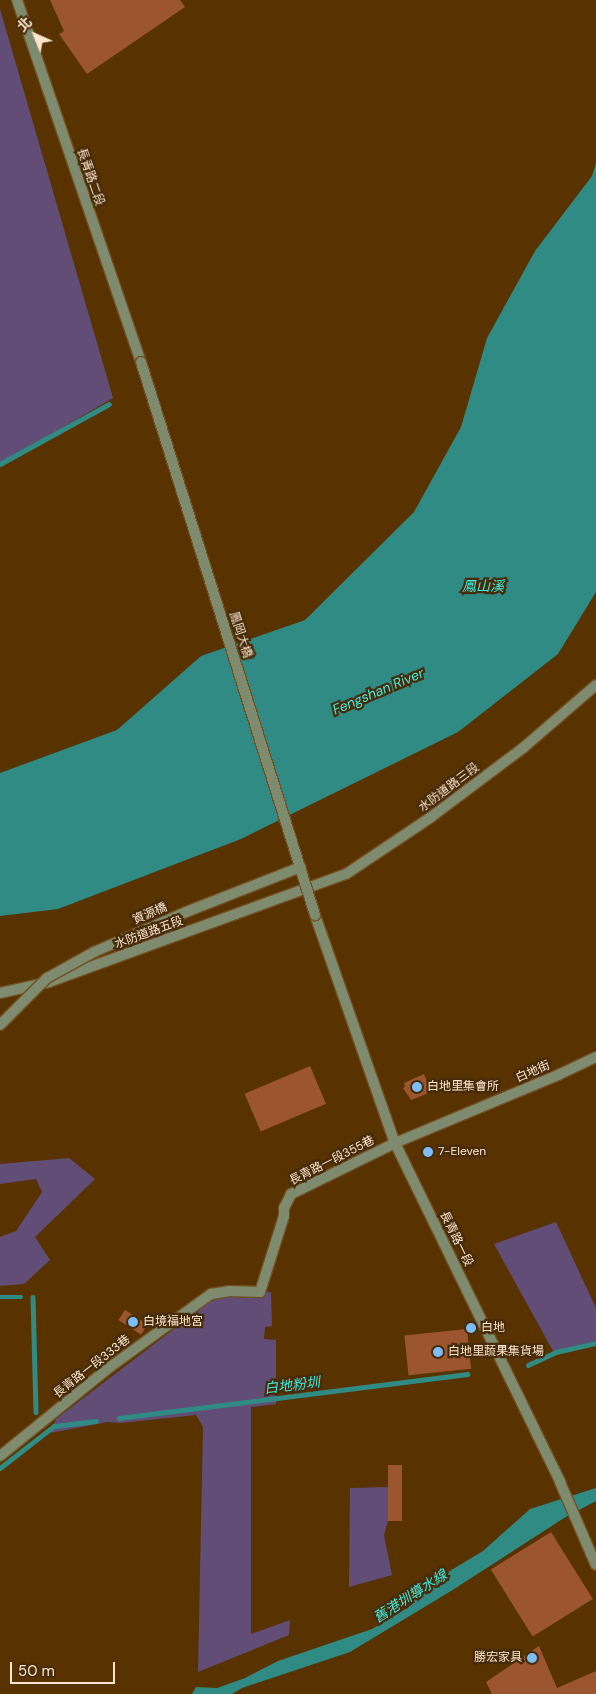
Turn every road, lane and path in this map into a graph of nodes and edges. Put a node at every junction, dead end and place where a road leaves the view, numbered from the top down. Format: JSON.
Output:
{"nodes":[{"id":1,"x":17,"y":0,"type":"edge"},
{"id":2,"x":141,"y":362,"type":"joint"},
{"id":3,"x":596,"y":685,"type":"edge"},
{"id":4,"x":301,"y":867,"type":"junction"},
{"id":5,"x":304,"y":890,"type":"joint"},
{"id":6,"x":315,"y":915,"type":"joint"},
{"id":7,"x":0,"y":993,"type":"edge"},
{"id":8,"x":0,"y":1025,"type":"edge"},
{"id":9,"x":596,"y":1057,"type":"edge"},
{"id":10,"x":395,"y":1143,"type":"junction"},
{"id":11,"x":260,"y":1292,"type":"joint"},
{"id":12,"x":0,"y":1456,"type":"edge"},
{"id":13,"x":596,"y":1565,"type":"edge"}],
"edges":[{"from":1,"to":2,"type":"street","name":"長青路二段"},
{"from":2,"to":4,"type":"street","name":"鳳岡大橋","bridge":true},
{"from":3,"to":5,"type":"street","name":"水防道路三段"},
{"from":4,"to":6,"type":"street","name":"鳳岡大橋","bridge":true},
{"from":4,"to":8,"type":"street","name":"資源橋","bridge":true},
{"from":5,"to":7,"type":"street","name":"水防道路五段"},
{"from":6,"to":10,"type":"street","name":"長青路一段"},
{"from":9,"to":10,"type":"street","name":"白地街"},
{"from":10,"to":11,"type":"street","name":"長青路一段355巷"},
{"from":10,"to":13,"type":"street","name":"長青路一段"},
{"from":11,"to":12,"type":"street","name":"長青路一段333巷"}]}
